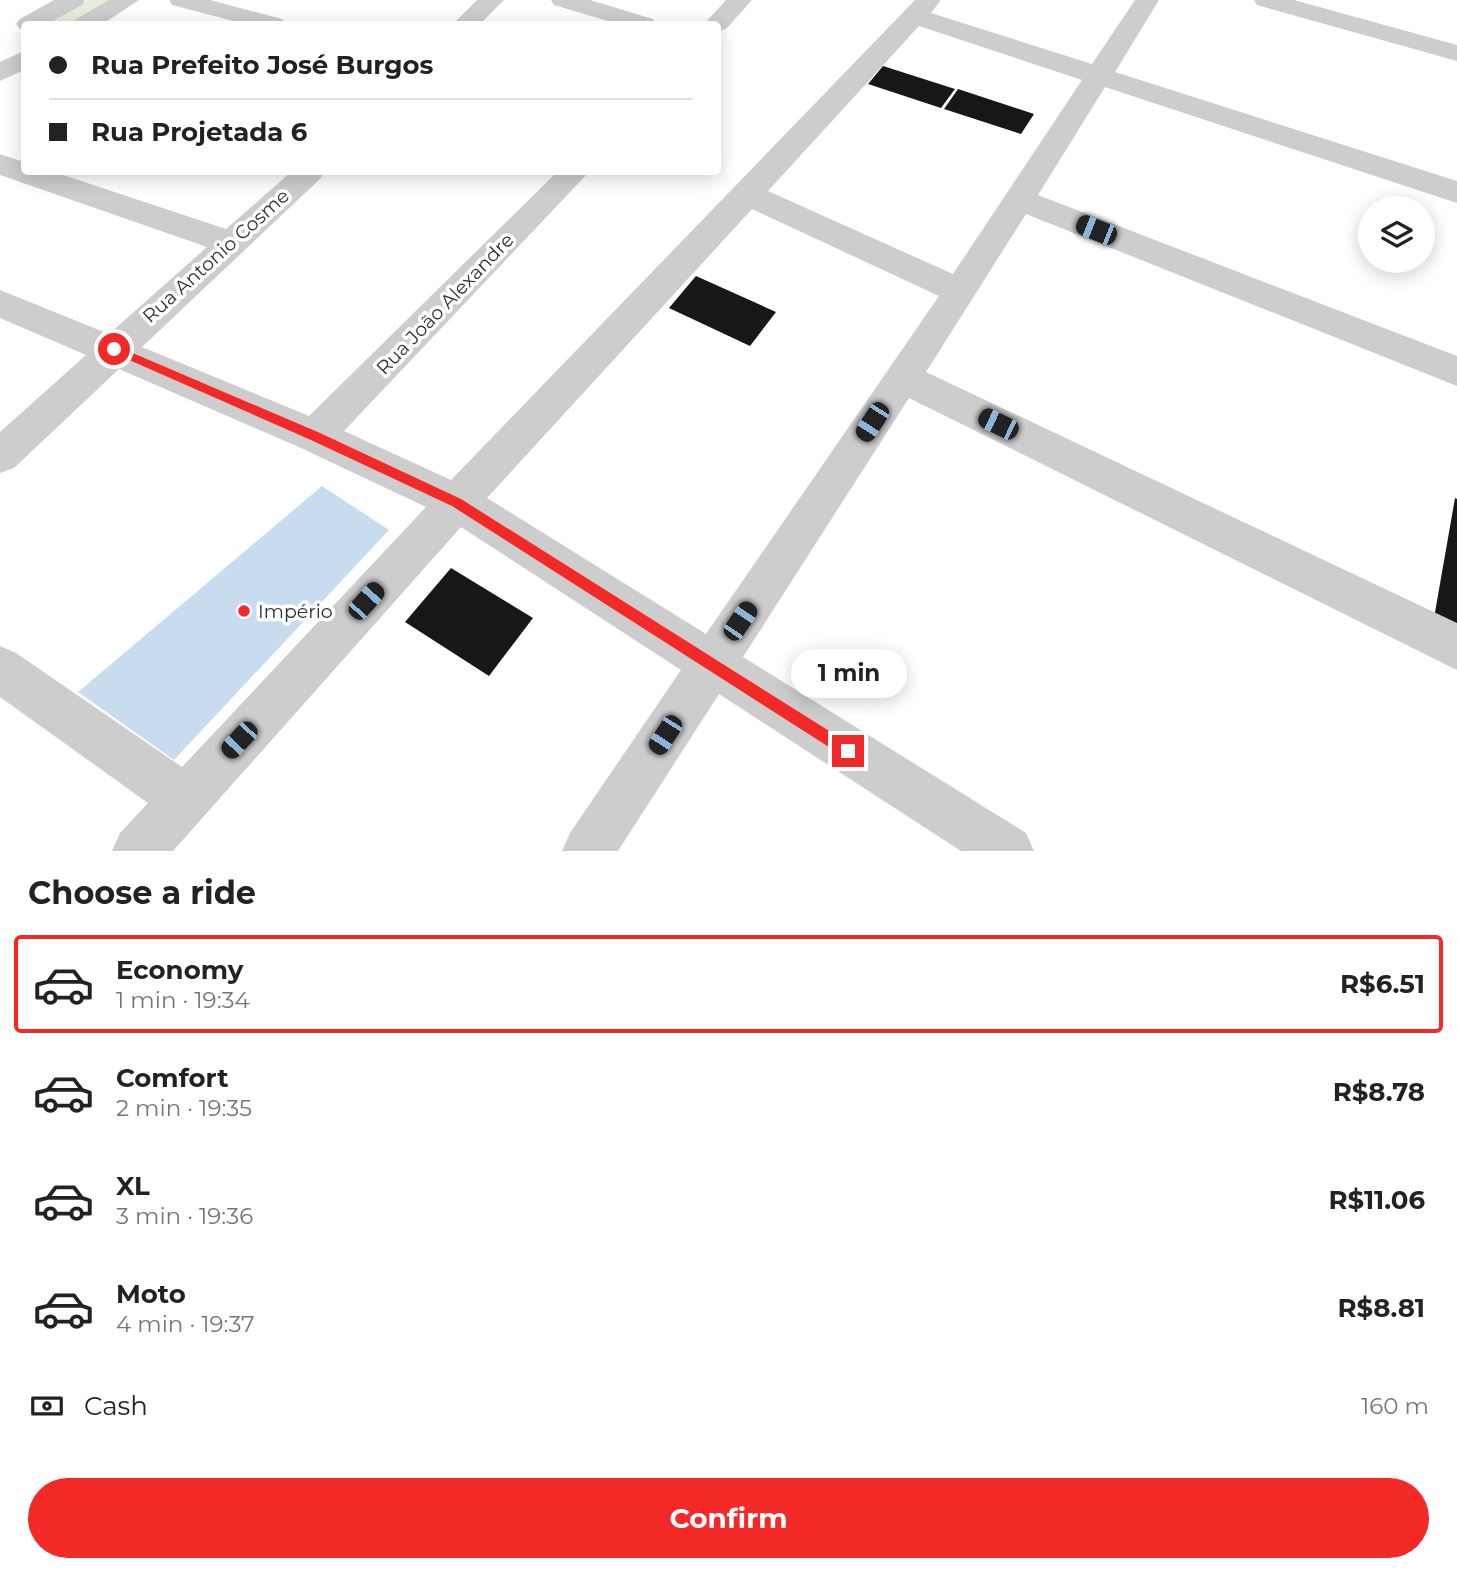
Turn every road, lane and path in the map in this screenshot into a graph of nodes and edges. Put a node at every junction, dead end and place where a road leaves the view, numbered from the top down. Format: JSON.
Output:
{"nodes":[{"id":1,"x":74,"y":0,"type":"edge"},
{"id":2,"x":127,"y":0,"type":"edge"},
{"id":3,"x":181,"y":0,"type":"edge"},
{"id":4,"x":492,"y":0,"type":"edge"},
{"id":5,"x":562,"y":0,"type":"edge"},
{"id":6,"x":740,"y":0,"type":"edge"},
{"id":7,"x":1147,"y":0,"type":"edge"},
{"id":8,"x":1266,"y":0,"type":"edge"},
{"id":9,"x":921,"y":8,"type":"edge"},
{"id":10,"x":35,"y":21,"type":"edge"},
{"id":11,"x":90,"y":21,"type":"edge"},
{"id":12,"x":261,"y":21,"type":"edge"},
{"id":13,"x":469,"y":21,"type":"edge"},
{"id":14,"x":634,"y":21,"type":"edge"},
{"id":15,"x":720,"y":21,"type":"edge"},
{"id":16,"x":1457,"y":53,"type":"edge"},
{"id":17,"x":21,"y":61,"type":"edge"},
{"id":18,"x":0,"y":73,"type":"edge"},
{"id":19,"x":1098,"y":76,"type":"junction"},
{"id":20,"x":4,"y":169,"type":"edge"},
{"id":21,"x":21,"y":175,"type":"edge"},
{"id":22,"x":22,"y":175,"type":"edge"},
{"id":23,"x":306,"y":175,"type":"edge"},
{"id":24,"x":570,"y":175,"type":"edge"},
{"id":25,"x":1457,"y":192,"type":"edge"},
{"id":26,"x":747,"y":194,"type":"junction"},
{"id":27,"x":1019,"y":199,"type":"junction"},
{"id":28,"x":231,"y":243,"type":"junction"},
{"id":29,"x":960,"y":290,"type":"junction"},
{"id":30,"x":0,"y":303,"type":"edge"},
{"id":31,"x":114,"y":349,"type":"junction"},
{"id":32,"x":1457,"y":370,"type":"edge"},
{"id":33,"x":902,"y":377,"type":"junction"},
{"id":34,"x":316,"y":436,"type":"junction"},
{"id":35,"x":2,"y":452,"type":"edge"},
{"id":36,"x":457,"y":502,"type":"junction"},
{"id":37,"x":1457,"y":647,"type":"edge"},
{"id":38,"x":710,"y":665,"type":"junction"},
{"id":39,"x":0,"y":668,"type":"edge"},
{"id":40,"x":185,"y":799,"type":"junction"},
{"id":41,"x":138,"y":851,"type":"edge"},
{"id":42,"x":588,"y":851,"type":"edge"},
{"id":43,"x":1007,"y":851,"type":"edge"}],
"edges":[{"from":1,"to":10,"type":"street"},
{"from":2,"to":11,"type":"street"},
{"from":3,"to":12,"type":"street"},
{"from":4,"to":13,"type":"street"},
{"from":5,"to":14,"type":"street"},
{"from":6,"to":15,"type":"street"},
{"from":7,"to":19,"type":"street"},
{"from":8,"to":16,"type":"street"},
{"from":9,"to":19,"type":"street"},
{"from":9,"to":26,"type":"street"},
{"from":17,"to":18,"type":"street"},
{"from":19,"to":25,"type":"street"},
{"from":19,"to":27,"type":"street"},
{"from":20,"to":21,"type":"street"},
{"from":22,"to":28,"type":"street"},
{"from":23,"to":28,"type":"street","name":"Rua Antonio Cosme"},
{"from":24,"to":34,"type":"street","name":"Rua João Alexandre"},
{"from":26,"to":29,"type":"street"},
{"from":26,"to":36,"type":"street"},
{"from":27,"to":29,"type":"street"},
{"from":27,"to":32,"type":"street"},
{"from":28,"to":31,"type":"street","name":"Rua Antonio Cosme"},
{"from":29,"to":33,"type":"street"},
{"from":30,"to":31,"type":"street"},
{"from":31,"to":34,"type":"street"},
{"from":31,"to":35,"type":"street","name":"Rua Antonio Cosme"},
{"from":33,"to":37,"type":"street"},
{"from":33,"to":38,"type":"street"},
{"from":34,"to":36,"type":"street"},
{"from":36,"to":38,"type":"street"},
{"from":36,"to":40,"type":"street"},
{"from":38,"to":42,"type":"street"},
{"from":38,"to":43,"type":"street"},
{"from":39,"to":40,"type":"street"},
{"from":40,"to":41,"type":"street"}]}
